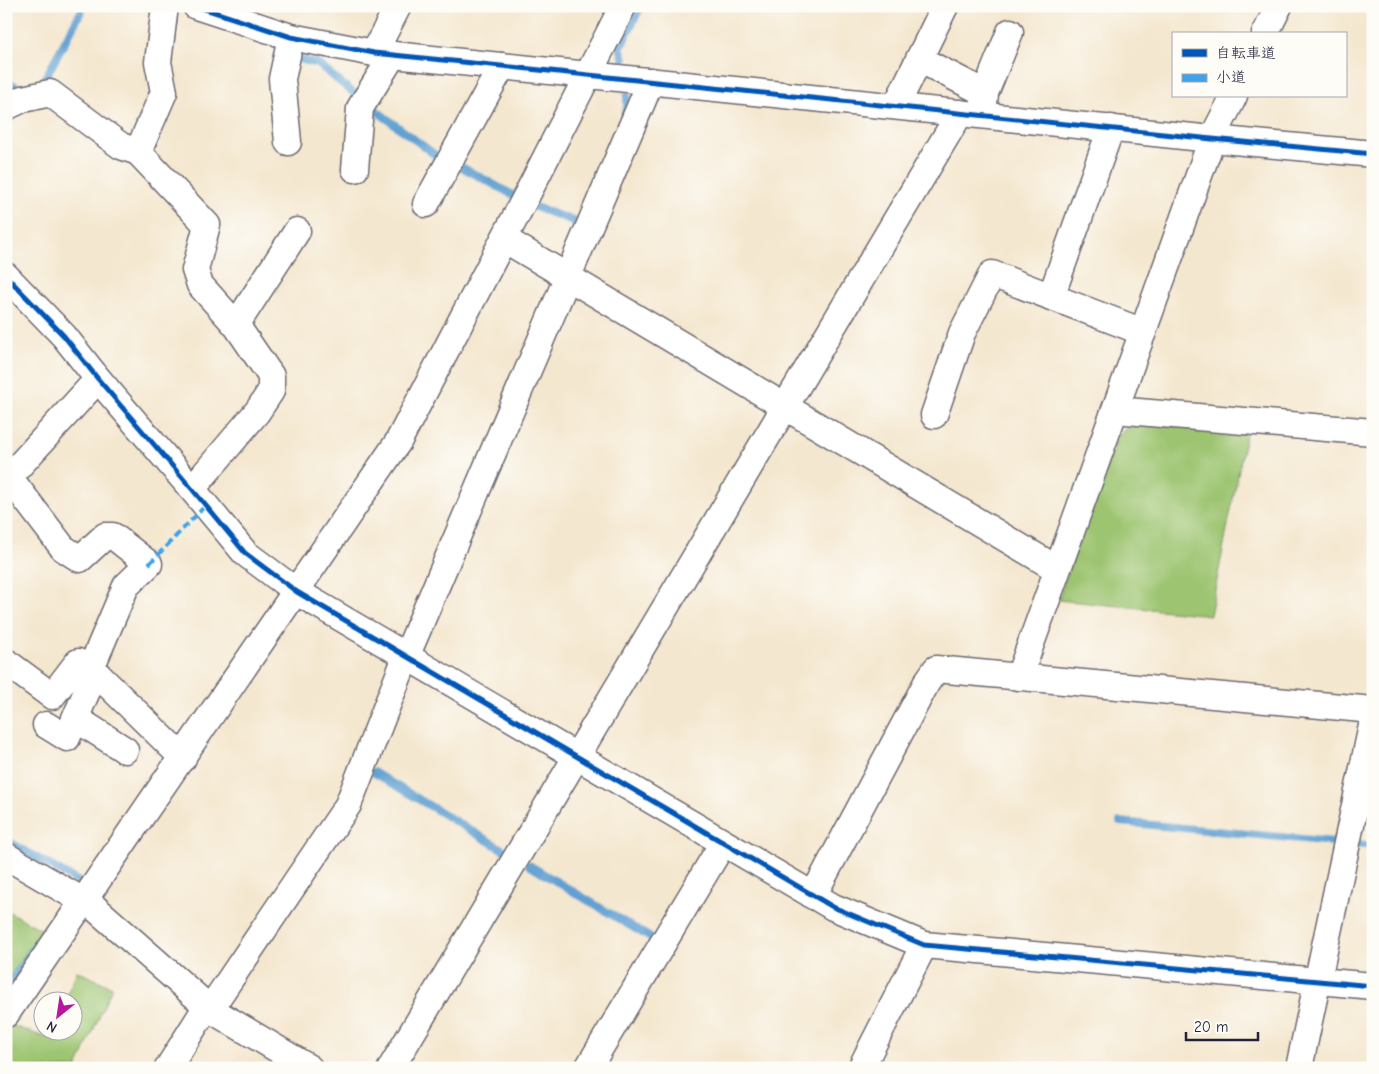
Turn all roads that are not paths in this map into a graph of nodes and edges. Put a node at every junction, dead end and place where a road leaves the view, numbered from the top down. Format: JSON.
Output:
{"nodes":[{"id":1,"x":165,"y":6,"type":"edge"},
{"id":2,"x":196,"y":6,"type":"edge"},
{"id":3,"x":398,"y":6,"type":"edge"},
{"id":4,"x":623,"y":6,"type":"edge"},
{"id":5,"x":945,"y":6,"type":"edge"},
{"id":6,"x":1279,"y":6,"type":"edge"},
{"id":7,"x":1010,"y":32,"type":"dead end"},
{"id":8,"x":1266,"y":32,"type":"edge"},
{"id":9,"x":291,"y":37,"type":"junction"},
{"id":10,"x":384,"y":54,"type":"junction"},
{"id":11,"x":919,"y":60,"type":"junction"},
{"id":12,"x":502,"y":66,"type":"junction"},
{"id":13,"x":589,"y":75,"type":"junction"},
{"id":14,"x":651,"y":81,"type":"junction"},
{"id":15,"x":1233,"y":98,"type":"edge"},
{"id":16,"x":896,"y":106,"type":"junction"},
{"id":17,"x":6,"y":107,"type":"edge"},
{"id":18,"x":976,"y":107,"type":"junction"},
{"id":19,"x":1111,"y":128,"type":"junction"},
{"id":20,"x":1212,"y":139,"type":"junction"},
{"id":21,"x":288,"y":142,"type":"dead end"},
{"id":22,"x":138,"y":152,"type":"junction"},
{"id":23,"x":1373,"y":154,"type":"edge"},
{"id":24,"x":355,"y":169,"type":"dead end"},
{"id":25,"x":426,"y":204,"type":"dead end"},
{"id":26,"x":296,"y":231,"type":"dead end"},
{"id":27,"x":504,"y":240,"type":"junction"},
{"id":28,"x":6,"y":276,"type":"edge"},
{"id":29,"x":568,"y":277,"type":"junction"},
{"id":30,"x":1051,"y":297,"type":"junction"},
{"id":31,"x":236,"y":325,"type":"junction"},
{"id":32,"x":1143,"y":332,"type":"junction"},
{"id":33,"x":98,"y":379,"type":"junction"},
{"id":34,"x":785,"y":407,"type":"junction"},
{"id":35,"x":1115,"y":410,"type":"junction"},
{"id":36,"x":934,"y":415,"type":"dead end"},
{"id":37,"x":1373,"y":432,"type":"edge"},
{"id":38,"x":7,"y":477,"type":"edge"},
{"id":39,"x":192,"y":489,"type":"junction"},
{"id":40,"x":1058,"y":569,"type":"junction"},
{"id":41,"x":297,"y":592,"type":"junction"},
{"id":42,"x":406,"y":657,"type":"junction"},
{"id":43,"x":6,"y":662,"type":"edge"},
{"id":44,"x":94,"y":672,"type":"junction"},
{"id":45,"x":1019,"y":676,"type":"junction"},
{"id":46,"x":1373,"y":710,"type":"edge"},
{"id":47,"x":76,"y":718,"type":"junction"},
{"id":48,"x":1373,"y":721,"type":"edge"},
{"id":49,"x":46,"y":725,"type":"dead end"},
{"id":50,"x":124,"y":750,"type":"dead end"},
{"id":51,"x":183,"y":758,"type":"junction"},
{"id":52,"x":576,"y":758,"type":"junction"},
{"id":53,"x":723,"y":843,"type":"junction"},
{"id":54,"x":6,"y":856,"type":"edge"},
{"id":55,"x":813,"y":896,"type":"junction"},
{"id":56,"x":84,"y":901,"type":"junction"},
{"id":57,"x":924,"y":945,"type":"junction"},
{"id":58,"x":1317,"y":981,"type":"junction"},
{"id":59,"x":1373,"y":986,"type":"edge"},
{"id":60,"x":208,"y":1007,"type":"junction"},
{"id":61,"x":6,"y":1014,"type":"edge"},
{"id":62,"x":168,"y":1068,"type":"edge"},
{"id":63,"x":309,"y":1068,"type":"edge"},
{"id":64,"x":391,"y":1068,"type":"edge"},
{"id":65,"x":588,"y":1068,"type":"edge"},
{"id":66,"x":861,"y":1068,"type":"edge"},
{"id":67,"x":1299,"y":1068,"type":"edge"}],
"edges":[{"from":1,"to":22,"type":"street"},
{"from":2,"to":9,"type":"street"},
{"from":3,"to":10,"type":"street"},
{"from":4,"to":13,"type":"street"},
{"from":5,"to":11,"type":"street"},
{"from":6,"to":8,"type":"street"},
{"from":7,"to":18,"type":"street"},
{"from":9,"to":10,"type":"street"},
{"from":9,"to":21,"type":"street"},
{"from":10,"to":12,"type":"street"},
{"from":10,"to":24,"type":"street"},
{"from":11,"to":16,"type":"street"},
{"from":11,"to":18,"type":"street"},
{"from":12,"to":13,"type":"street"},
{"from":12,"to":25,"type":"street"},
{"from":13,"to":14,"type":"street"},
{"from":13,"to":27,"type":"street"},
{"from":14,"to":16,"type":"street"},
{"from":14,"to":29,"type":"street"},
{"from":15,"to":20,"type":"street"},
{"from":16,"to":18,"type":"street"},
{"from":17,"to":22,"type":"street"},
{"from":18,"to":19,"type":"street"},
{"from":18,"to":34,"type":"street"},
{"from":19,"to":20,"type":"street"},
{"from":19,"to":30,"type":"street"},
{"from":20,"to":23,"type":"street"},
{"from":20,"to":32,"type":"street"},
{"from":22,"to":31,"type":"street"},
{"from":26,"to":31,"type":"street"},
{"from":27,"to":29,"type":"street"},
{"from":27,"to":41,"type":"street"},
{"from":28,"to":33,"type":"street"},
{"from":29,"to":34,"type":"street"},
{"from":29,"to":42,"type":"street"},
{"from":30,"to":32,"type":"street"},
{"from":30,"to":36,"type":"street"},
{"from":31,"to":39,"type":"street"},
{"from":32,"to":35,"type":"street"},
{"from":33,"to":38,"type":"street"},
{"from":33,"to":39,"type":"street"},
{"from":34,"to":40,"type":"street"},
{"from":34,"to":52,"type":"street"},
{"from":35,"to":37,"type":"street"},
{"from":35,"to":40,"type":"street"},
{"from":38,"to":44,"type":"street"},
{"from":39,"to":41,"type":"street"},
{"from":40,"to":45,"type":"street"},
{"from":41,"to":42,"type":"street"},
{"from":41,"to":51,"type":"street"},
{"from":42,"to":52,"type":"street"},
{"from":42,"to":60,"type":"street"},
{"from":43,"to":44,"type":"street"},
{"from":44,"to":47,"type":"street"},
{"from":44,"to":51,"type":"street"},
{"from":45,"to":46,"type":"street"},
{"from":45,"to":55,"type":"street"},
{"from":47,"to":49,"type":"street"},
{"from":47,"to":50,"type":"street"},
{"from":48,"to":58,"type":"street"},
{"from":51,"to":56,"type":"street"},
{"from":52,"to":53,"type":"street"},
{"from":52,"to":64,"type":"street"},
{"from":53,"to":55,"type":"street"},
{"from":53,"to":65,"type":"street"},
{"from":54,"to":56,"type":"street"},
{"from":55,"to":57,"type":"street"},
{"from":56,"to":60,"type":"street"},
{"from":56,"to":61,"type":"street"},
{"from":57,"to":58,"type":"street"},
{"from":57,"to":66,"type":"street"},
{"from":58,"to":59,"type":"street"},
{"from":58,"to":67,"type":"street"},
{"from":60,"to":62,"type":"street"},
{"from":60,"to":63,"type":"street"}]}
